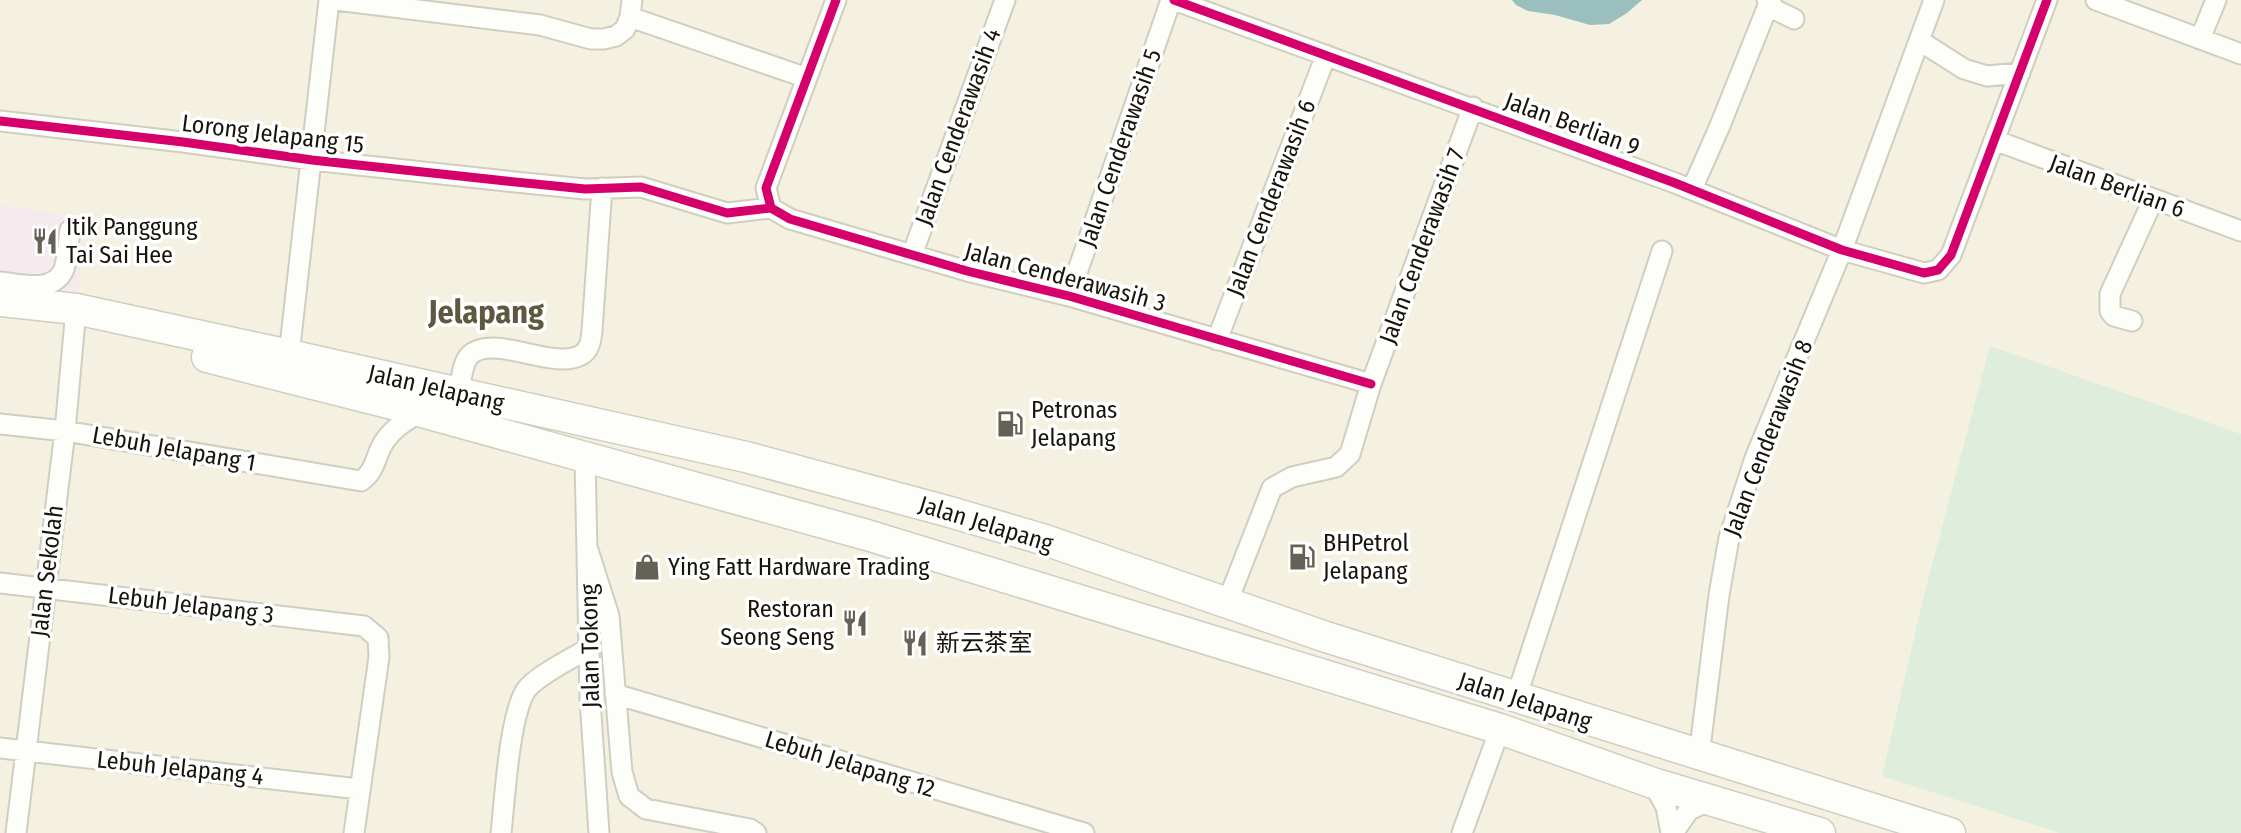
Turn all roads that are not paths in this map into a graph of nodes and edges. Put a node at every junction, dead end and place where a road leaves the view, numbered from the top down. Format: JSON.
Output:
{"nodes":[{"id":1,"x":329,"y":0,"type":"edge"},
{"id":2,"x":335,"y":0,"type":"edge"},
{"id":3,"x":836,"y":0,"type":"edge"},
{"id":4,"x":1005,"y":0,"type":"edge"},
{"id":5,"x":1173,"y":0,"type":"edge"},
{"id":6,"x":1934,"y":0,"type":"edge"},
{"id":7,"x":2047,"y":0,"type":"edge"},
{"id":8,"x":2096,"y":0,"type":"edge"},
{"id":9,"x":2216,"y":0,"type":"edge"},
{"id":10,"x":1768,"y":2,"type":"edge"},
{"id":11,"x":631,"y":8,"type":"edge"},
{"id":12,"x":1794,"y":19,"type":"dead end"},
{"id":13,"x":2200,"y":39,"type":"junction"},
{"id":14,"x":1920,"y":41,"type":"junction"},
{"id":15,"x":2241,"y":54,"type":"edge"},
{"id":16,"x":1326,"y":55,"type":"junction"},
{"id":17,"x":2020,"y":73,"type":"junction"},
{"id":18,"x":807,"y":78,"type":"junction"},
{"id":19,"x":1474,"y":107,"type":"junction"},
{"id":20,"x":0,"y":121,"type":"edge"},
{"id":21,"x":1994,"y":140,"type":"junction"},
{"id":22,"x":312,"y":160,"type":"junction"},
{"id":23,"x":602,"y":188,"type":"junction"},
{"id":24,"x":1692,"y":189,"type":"junction"},
{"id":25,"x":2152,"y":200,"type":"junction"},
{"id":26,"x":771,"y":208,"type":"junction"},
{"id":27,"x":70,"y":230,"type":"dead end"},
{"id":28,"x":2241,"y":231,"type":"edge"},
{"id":29,"x":1842,"y":250,"type":"junction"},
{"id":30,"x":1662,"y":251,"type":"dead end"},
{"id":31,"x":912,"y":255,"type":"junction"},
{"id":32,"x":0,"y":282,"type":"edge"},
{"id":33,"x":1069,"y":296,"type":"junction"},
{"id":34,"x":0,"y":301,"type":"edge"},
{"id":35,"x":60,"y":308,"type":"junction"},
{"id":36,"x":0,"y":321,"type":"edge"},
{"id":37,"x":2133,"y":321,"type":"dead end"},
{"id":38,"x":1217,"y":340,"type":"junction"},
{"id":39,"x":289,"y":355,"type":"junction"},
{"id":40,"x":1371,"y":384,"type":"junction"},
{"id":41,"x":458,"y":393,"type":"junction"},
{"id":42,"x":420,"y":412,"type":"junction"},
{"id":43,"x":0,"y":424,"type":"edge"},
{"id":44,"x":65,"y":431,"type":"junction"},
{"id":45,"x":585,"y":458,"type":"junction"},
{"id":46,"x":950,"y":512,"type":"junction"},
{"id":47,"x":867,"y":535,"type":"junction"},
{"id":48,"x":587,"y":547,"type":"junction"},
{"id":49,"x":1007,"y":578,"type":"junction"},
{"id":50,"x":0,"y":583,"type":"edge"},
{"id":51,"x":44,"y":587,"type":"junction"},
{"id":52,"x":1227,"y":603,"type":"junction"},
{"id":53,"x":589,"y":648,"type":"junction"},
{"id":54,"x":615,"y":694,"type":"junction"},
{"id":55,"x":1516,"y":698,"type":"junction"},
{"id":56,"x":1500,"y":729,"type":"junction"},
{"id":57,"x":0,"y":748,"type":"edge"},
{"id":58,"x":26,"y":751,"type":"junction"},
{"id":59,"x":1699,"y":756,"type":"junction"},
{"id":60,"x":1653,"y":783,"type":"junction"},
{"id":61,"x":359,"y":789,"type":"junction"},
{"id":62,"x":1711,"y":800,"type":"junction"},
{"id":63,"x":16,"y":833,"type":"edge"},
{"id":64,"x":354,"y":833,"type":"edge"},
{"id":65,"x":501,"y":833,"type":"edge"},
{"id":66,"x":598,"y":833,"type":"edge"},
{"id":67,"x":756,"y":833,"type":"edge"},
{"id":68,"x":1084,"y":833,"type":"edge"},
{"id":69,"x":1462,"y":833,"type":"edge"},
{"id":70,"x":1672,"y":833,"type":"edge"},
{"id":71,"x":1820,"y":833,"type":"edge"},
{"id":72,"x":1950,"y":833,"type":"edge"}],
"edges":[{"from":1,"to":22,"type":"street"},
{"from":2,"to":11,"type":"street"},
{"from":3,"to":18,"type":"street"},
{"from":4,"to":31,"type":"street","name":"Jalan Cenderawasih 4"},
{"from":5,"to":16,"type":"street","name":"Jalan Berlian 9"},
{"from":5,"to":33,"type":"street","name":"Jalan Cenderawasih 5"},
{"from":6,"to":14,"type":"street","name":"Jalan Cenderawasih 8"},
{"from":7,"to":17,"type":"street"},
{"from":8,"to":13,"type":"street"},
{"from":9,"to":13,"type":"street"},
{"from":10,"to":12,"type":"street"},
{"from":10,"to":24,"type":"street"},
{"from":11,"to":18,"type":"street"},
{"from":13,"to":15,"type":"street"},
{"from":14,"to":17,"type":"street"},
{"from":14,"to":29,"type":"street","name":"Jalan Cenderawasih 8"},
{"from":16,"to":19,"type":"street","name":"Jalan Berlian 9"},
{"from":16,"to":38,"type":"street","name":"Jalan Cenderawasih 6"},
{"from":17,"to":21,"type":"street"},
{"from":18,"to":26,"type":"street"},
{"from":19,"to":24,"type":"street","name":"Jalan Berlian 9"},
{"from":19,"to":40,"type":"street","name":"Jalan Cenderawasih 7"},
{"from":20,"to":22,"type":"street","name":"Lorong Jelapang 15"},
{"from":21,"to":25,"type":"street","name":"Jalan Berlian 6"},
{"from":21,"to":29,"type":"street","name":"Jalan Berlian 9"},
{"from":22,"to":23,"type":"street","name":"Lorong Jelapang 15"},
{"from":22,"to":39,"type":"street"},
{"from":23,"to":26,"type":"street","name":"Lorong Jelapang 15"},
{"from":23,"to":41,"type":"street"},
{"from":24,"to":29,"type":"street","name":"Jalan Berlian 9"},
{"from":25,"to":28,"type":"street","name":"Jalan Berlian 6"},
{"from":25,"to":37,"type":"street"},
{"from":26,"to":31,"type":"street","name":"Jalan Cenderawasih 3"},
{"from":27,"to":35,"type":"street"},
{"from":29,"to":59,"type":"street","name":"Jalan Cenderawasih 8"},
{"from":30,"to":55,"type":"street"},
{"from":31,"to":33,"type":"street","name":"Jalan Cenderawasih 3"},
{"from":32,"to":35,"type":"street"},
{"from":33,"to":38,"type":"street","name":"Jalan Cenderawasih 3"},
{"from":34,"to":35,"type":"main road","name":"Jalan Jelapang"},
{"from":35,"to":36,"type":"main road","name":"Jalan Jelapang"},
{"from":35,"to":39,"type":"main road","name":"Jalan Jelapang"},
{"from":35,"to":42,"type":"main road","name":"Jalan Jelapang"},
{"from":35,"to":44,"type":"street","name":"Jalan Sekolah"},
{"from":38,"to":40,"type":"street","name":"Jalan Cenderawasih 3"},
{"from":39,"to":41,"type":"main road","name":"Jalan Jelapang"},
{"from":40,"to":52,"type":"street","name":"Jalan Cenderawasih 7"},
{"from":41,"to":46,"type":"main road","name":"Jalan Jelapang"},
{"from":42,"to":44,"type":"street","name":"Lebuh Jelapang 1"},
{"from":42,"to":45,"type":"main road","name":"Jalan Jelapang"},
{"from":43,"to":44,"type":"street","name":"Lebuh Jelapang 1"},
{"from":44,"to":51,"type":"street","name":"Jalan Sekolah"},
{"from":45,"to":47,"type":"main road","name":"Jalan Jelapang"},
{"from":45,"to":48,"type":"street","name":"Jalan Tokong"},
{"from":46,"to":47,"type":"main road"},
{"from":46,"to":49,"type":"main road"},
{"from":46,"to":52,"type":"main road","name":"Jalan Jelapang"},
{"from":47,"to":49,"type":"main road","name":"Jalan Jelapang"},
{"from":48,"to":53,"type":"street","name":"Jalan Tokong"},
{"from":48,"to":54,"type":"street"},
{"from":49,"to":56,"type":"main road","name":"Jalan Jelapang"},
{"from":50,"to":51,"type":"street","name":"Lebuh Jelapang 3"},
{"from":51,"to":58,"type":"street","name":"Jalan Sekolah"},
{"from":51,"to":61,"type":"street","name":"Lebuh Jelapang 3"},
{"from":52,"to":55,"type":"main road","name":"Jalan Jelapang"},
{"from":53,"to":65,"type":"street"},
{"from":53,"to":66,"type":"street","name":"Jalan Tokong"},
{"from":54,"to":67,"type":"street"},
{"from":54,"to":68,"type":"street","name":"Lebuh Jelapang 12"},
{"from":55,"to":59,"type":"main road","name":"Jalan Jelapang"},
{"from":56,"to":60,"type":"main road","name":"Jalan Jelapang"},
{"from":56,"to":69,"type":"street"},
{"from":57,"to":58,"type":"street","name":"Lebuh Jelapang 4"},
{"from":58,"to":61,"type":"street","name":"Lebuh Jelapang 4"},
{"from":58,"to":63,"type":"street","name":"Jalan Sekolah"},
{"from":59,"to":72,"type":"main road","name":"Jalan Jelapang"},
{"from":60,"to":62,"type":"main road","name":"Jalan Jelapang"},
{"from":60,"to":70,"type":"street"},
{"from":61,"to":64,"type":"street"},
{"from":62,"to":70,"type":"street"},
{"from":62,"to":71,"type":"main road","name":"Jalan Jelapang"}]}
